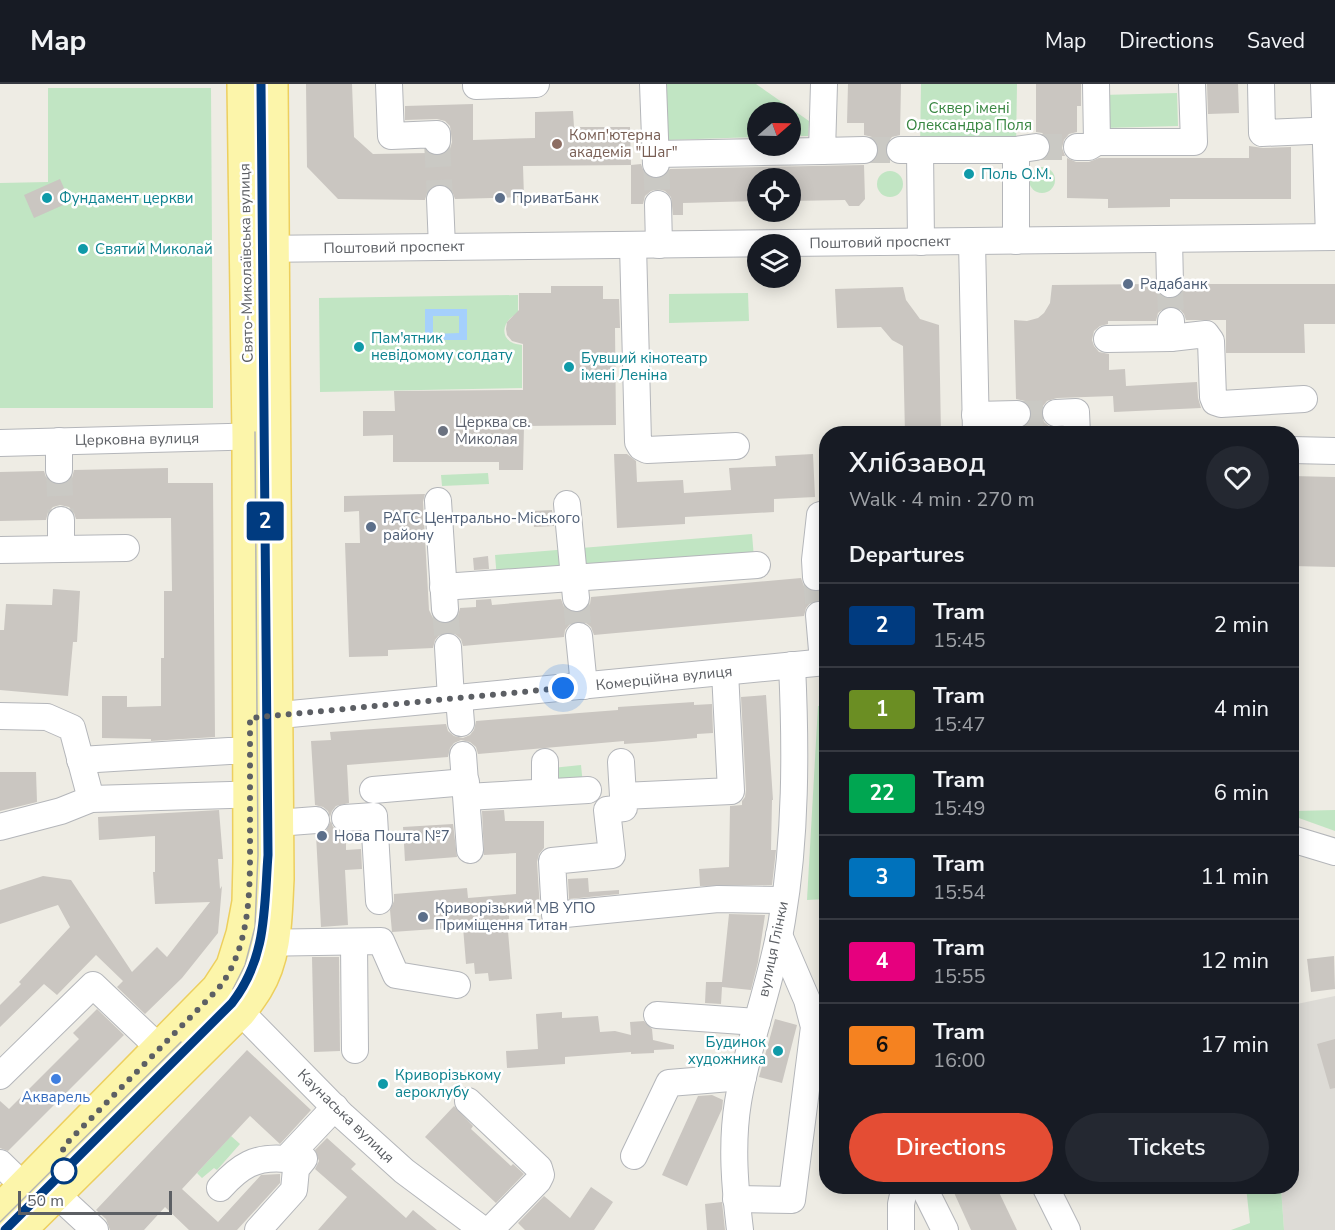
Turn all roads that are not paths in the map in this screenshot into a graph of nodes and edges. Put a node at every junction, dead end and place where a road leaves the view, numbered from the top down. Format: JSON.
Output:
{"nodes":[{"id":1,"x":244,"y":84,"type":"edge"},
{"id":2,"x":271,"y":84,"type":"edge"},
{"id":3,"x":389,"y":84,"type":"edge"},
{"id":4,"x":476,"y":84,"type":"edge"},
{"id":5,"x":536,"y":84,"type":"edge"},
{"id":6,"x":653,"y":84,"type":"edge"},
{"id":7,"x":824,"y":84,"type":"edge"},
{"id":8,"x":1096,"y":84,"type":"edge"},
{"id":9,"x":1192,"y":84,"type":"edge"},
{"id":10,"x":1261,"y":84,"type":"edge"},
{"id":11,"x":1324,"y":84,"type":"edge"},
{"id":12,"x":1330,"y":130,"type":"edge"},
{"id":13,"x":438,"y":141,"type":"dead end"},
{"id":14,"x":864,"y":150,"type":"tunnel mouth"},
{"id":15,"x":822,"y":151,"type":"junction"},
{"id":16,"x":440,"y":199,"type":"tunnel mouth"},
{"id":17,"x":658,"y":204,"type":"tunnel mouth"},
{"id":18,"x":1332,"y":237,"type":"edge"},
{"id":19,"x":1169,"y":239,"type":"junction"},
{"id":20,"x":972,"y":241,"type":"junction"},
{"id":21,"x":1016,"y":241,"type":"junction"},
{"id":22,"x":921,"y":242,"type":"junction"},
{"id":23,"x":659,"y":244,"type":"junction"},
{"id":24,"x":633,"y":245,"type":"junction"},
{"id":25,"x":442,"y":247,"type":"junction"},
{"id":26,"x":259,"y":249,"type":"junction"},
{"id":27,"x":1170,"y":284,"type":"tunnel mouth"},
{"id":28,"x":1107,"y":339,"type":"dead end"},
{"id":29,"x":1304,"y":399,"type":"dead end"},
{"id":30,"x":1056,"y":413,"type":"tunnel mouth"},
{"id":31,"x":1017,"y":414,"type":"tunnel mouth"},
{"id":32,"x":976,"y":424,"type":"edge"},
{"id":33,"x":1077,"y":426,"type":"edge"},
{"id":34,"x":261,"y":436,"type":"junction"},
{"id":35,"x":59,"y":441,"type":"junction"},
{"id":36,"x":0,"y":443,"type":"edge"},
{"id":37,"x":736,"y":446,"type":"dead end"},
{"id":38,"x":1299,"y":450,"type":"edge"},
{"id":39,"x":1335,"y":451,"type":"edge"},
{"id":40,"x":59,"y":470,"type":"tunnel mouth"},
{"id":41,"x":438,"y":501,"type":"dead end"},
{"id":42,"x":567,"y":504,"type":"dead end"},
{"id":43,"x":61,"y":520,"type":"tunnel mouth"},
{"id":44,"x":819,"y":524,"type":"edge"},
{"id":45,"x":126,"y":548,"type":"dead end"},
{"id":46,"x":0,"y":549,"type":"edge"},
{"id":47,"x":61,"y":549,"type":"junction"},
{"id":48,"x":757,"y":565,"type":"dead end"},
{"id":49,"x":816,"y":577,"type":"tunnel mouth"},
{"id":50,"x":575,"y":588,"type":"junction"},
{"id":51,"x":579,"y":636,"type":"tunnel mouth"},
{"id":52,"x":448,"y":647,"type":"tunnel mouth"},
{"id":53,"x":819,"y":663,"type":"edge"},
{"id":54,"x":792,"y":665,"type":"junction"},
{"id":55,"x":725,"y":672,"type":"junction"},
{"id":56,"x":584,"y":686,"type":"junction"},
{"id":57,"x":457,"y":706,"type":"junction"},
{"id":58,"x":0,"y":716,"type":"edge"},
{"id":59,"x":263,"y":717,"type":"junction"},
{"id":60,"x":263,"y":751,"type":"junction"},
{"id":61,"x":463,"y":755,"type":"dead end"},
{"id":62,"x":80,"y":760,"type":"junction"},
{"id":63,"x":545,"y":762,"type":"dead end"},
{"id":64,"x":621,"y":762,"type":"dead end"},
{"id":65,"x":373,"y":790,"type":"dead end"},
{"id":66,"x":466,"y":790,"type":"junction"},
{"id":67,"x":588,"y":790,"type":"dead end"},
{"id":68,"x":545,"y":792,"type":"junction"},
{"id":69,"x":622,"y":796,"type":"junction"},
{"id":70,"x":91,"y":799,"type":"junction"},
{"id":71,"x":268,"y":804,"type":"junction"},
{"id":72,"x":345,"y":818,"type":"dead end"},
{"id":73,"x":316,"y":820,"type":"dead end"},
{"id":74,"x":0,"y":827,"type":"edge"},
{"id":75,"x":1299,"y":841,"type":"edge"},
{"id":76,"x":470,"y":850,"type":"dead end"},
{"id":77,"x":1335,"y":852,"type":"edge"},
{"id":78,"x":784,"y":900,"type":"junction"},
{"id":79,"x":379,"y":901,"type":"dead end"},
{"id":80,"x":779,"y":935,"type":"junction"},
{"id":81,"x":256,"y":943,"type":"junction"},
{"id":82,"x":354,"y":943,"type":"junction"},
{"id":83,"x":457,"y":985,"type":"dead end"},
{"id":84,"x":229,"y":1000,"type":"junction"},
{"id":85,"x":657,"y":1015,"type":"dead end"},
{"id":86,"x":757,"y":1022,"type":"junction"},
{"id":87,"x":356,"y":1050,"type":"dead end"},
{"id":88,"x":170,"y":1059,"type":"junction"},
{"id":89,"x":0,"y":1076,"type":"edge"},
{"id":90,"x":743,"y":1077,"type":"junction"},
{"id":91,"x":468,"y":1101,"type":"dead end"},
{"id":92,"x":339,"y":1112,"type":"junction"},
{"id":93,"x":325,"y":1136,"type":"dead end"},
{"id":94,"x":634,"y":1156,"type":"dead end"},
{"id":95,"x":304,"y":1159,"type":"dead end"},
{"id":96,"x":0,"y":1163,"type":"edge"},
{"id":97,"x":220,"y":1188,"type":"dead end"},
{"id":98,"x":40,"y":1190,"type":"junction"},
{"id":99,"x":903,"y":1194,"type":"edge"},
{"id":100,"x":928,"y":1194,"type":"edge"},
{"id":101,"x":1049,"y":1194,"type":"edge"},
{"id":102,"x":736,"y":1198,"type":"junction"},
{"id":103,"x":0,"y":1211,"type":"edge"},
{"id":104,"x":19,"y":1230,"type":"edge"},
{"id":105,"x":95,"y":1230,"type":"edge"},
{"id":106,"x":258,"y":1230,"type":"edge"},
{"id":107,"x":483,"y":1230,"type":"edge"},
{"id":108,"x":490,"y":1230,"type":"edge"},
{"id":109,"x":740,"y":1230,"type":"edge"},
{"id":110,"x":901,"y":1230,"type":"edge"},
{"id":111,"x":945,"y":1230,"type":"edge"},
{"id":112,"x":1067,"y":1230,"type":"edge"}],
"edges":[{"from":1,"to":26,"type":"main road","name":"Свято-Миколаївська вулиця"},
{"from":2,"to":26,"type":"main road","name":"Свято-Миколаївська вулиця"},
{"from":3,"to":13,"type":"street"},
{"from":4,"to":5,"type":"street"},
{"from":6,"to":15,"type":"street"},
{"from":7,"to":15,"type":"street"},
{"from":8,"to":9,"type":"street"},
{"from":10,"to":12,"type":"street"},
{"from":11,"to":12,"type":"street"},
{"from":12,"to":18,"type":"street"},
{"from":14,"to":15,"type":"street"},
{"from":16,"to":25,"type":"street"},
{"from":17,"to":23,"type":"street"},
{"from":18,"to":19,"type":"street","name":"Поштовий проспект"},
{"from":19,"to":21,"type":"street","name":"Поштовий проспект"},
{"from":19,"to":27,"type":"street"},
{"from":20,"to":21,"type":"street","name":"Поштовий проспект"},
{"from":20,"to":22,"type":"street","name":"Поштовий проспект"},
{"from":20,"to":32,"type":"street"},
{"from":21,"to":22,"type":"street"},
{"from":22,"to":23,"type":"street","name":"Поштовий проспект"},
{"from":23,"to":24,"type":"street","name":"Поштовий проспект"},
{"from":24,"to":25,"type":"street","name":"Поштовий проспект"},
{"from":24,"to":37,"type":"street"},
{"from":25,"to":26,"type":"street","name":"Поштовий проспект"},
{"from":26,"to":34,"type":"main road","name":"Свято-Миколаївська вулиця"},
{"from":28,"to":29,"type":"street"},
{"from":30,"to":33,"type":"street"},
{"from":31,"to":32,"type":"street"},
{"from":34,"to":35,"type":"street","name":"Церковна вулиця"},
{"from":34,"to":59,"type":"main road","name":"Свято-Миколаївська вулиця"},
{"from":35,"to":36,"type":"street","name":"Церковна вулиця"},
{"from":35,"to":40,"type":"street"},
{"from":38,"to":39,"type":"street"},
{"from":41,"to":50,"type":"street"},
{"from":42,"to":50,"type":"street"},
{"from":43,"to":47,"type":"street"},
{"from":44,"to":49,"type":"street"},
{"from":45,"to":47,"type":"street"},
{"from":46,"to":47,"type":"street"},
{"from":48,"to":50,"type":"street"},
{"from":51,"to":56,"type":"street"},
{"from":52,"to":57,"type":"street"},
{"from":53,"to":54,"type":"street","name":"Комерційна вулиця"},
{"from":54,"to":55,"type":"street","name":"Комерційна вулиця"},
{"from":54,"to":78,"type":"street","name":"вулиця Глінки"},
{"from":55,"to":56,"type":"street","name":"Комерційна вулиця"},
{"from":55,"to":69,"type":"street"},
{"from":56,"to":57,"type":"street","name":"Комерційна вулиця"},
{"from":57,"to":59,"type":"street","name":"Комерційна вулиця"},
{"from":58,"to":62,"type":"street"},
{"from":59,"to":60,"type":"main road","name":"Свято-Миколаївська вулиця"},
{"from":60,"to":62,"type":"street"},
{"from":60,"to":71,"type":"main road","name":"Свято-Миколаївська вулиця"},
{"from":61,"to":66,"type":"street"},
{"from":62,"to":70,"type":"street"},
{"from":63,"to":68,"type":"street"},
{"from":64,"to":69,"type":"street"},
{"from":65,"to":66,"type":"street"},
{"from":66,"to":68,"type":"street"},
{"from":66,"to":76,"type":"street"},
{"from":67,"to":68,"type":"street"},
{"from":69,"to":78,"type":"street"},
{"from":70,"to":71,"type":"street"},
{"from":70,"to":74,"type":"street"},
{"from":71,"to":73,"type":"street"},
{"from":71,"to":81,"type":"main road","name":"Свято-Миколаївська вулиця"},
{"from":72,"to":79,"type":"street"},
{"from":75,"to":77,"type":"street"},
{"from":78,"to":80,"type":"street","name":"вулиця Глінки"},
{"from":80,"to":86,"type":"street","name":"вулиця Глінки"},
{"from":80,"to":102,"type":"street"},
{"from":81,"to":82,"type":"street"},
{"from":81,"to":84,"type":"main road","name":"Свято-Миколаївська вулиця"},
{"from":82,"to":83,"type":"street"},
{"from":82,"to":87,"type":"street"},
{"from":84,"to":88,"type":"main road","name":"Свято-Миколаївська вулиця"},
{"from":84,"to":92,"type":"street","name":"Каунаська вулиця"},
{"from":85,"to":86,"type":"street"},
{"from":86,"to":90,"type":"street","name":"вулиця Глінки"},
{"from":88,"to":89,"type":"street"},
{"from":88,"to":98,"type":"main road","name":"Свято-Миколаївська вулиця"},
{"from":90,"to":94,"type":"street"},
{"from":90,"to":102,"type":"street","name":"вулиця Глінки"},
{"from":91,"to":108,"type":"street"},
{"from":92,"to":93,"type":"street"},
{"from":92,"to":97,"type":"street"},
{"from":92,"to":107,"type":"street","name":"Каунаська вулиця"},
{"from":95,"to":106,"type":"street"},
{"from":96,"to":98,"type":"street"},
{"from":98,"to":103,"type":"main road","name":"Свято-Миколаївська вулиця"},
{"from":98,"to":104,"type":"main road","name":"Свято-Миколаївська вулиця"},
{"from":98,"to":105,"type":"street"},
{"from":99,"to":110,"type":"street"},
{"from":100,"to":111,"type":"street"},
{"from":101,"to":112,"type":"street"},
{"from":102,"to":109,"type":"street","name":"вулиця Глінки"}]}
